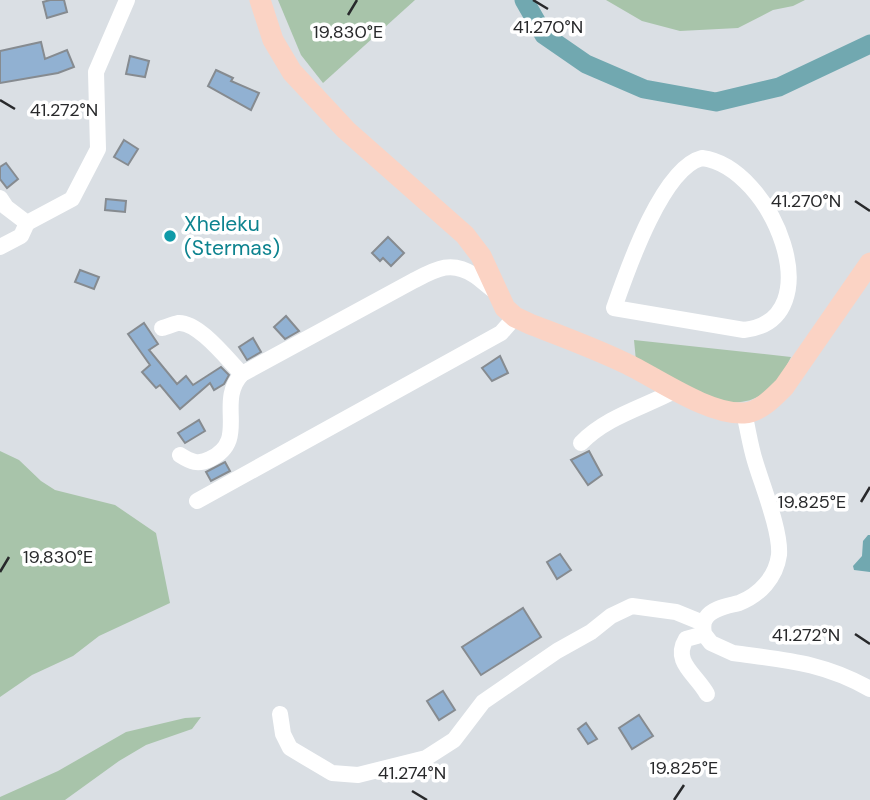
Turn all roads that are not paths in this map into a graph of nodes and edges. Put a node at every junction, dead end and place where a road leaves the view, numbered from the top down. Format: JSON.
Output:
{"nodes":[{"id":1,"x":127,"y":0,"type":"edge"},
{"id":2,"x":260,"y":0,"type":"edge"},
{"id":3,"x":0,"y":198,"type":"edge"},
{"id":4,"x":27,"y":223,"type":"junction"},
{"id":5,"x":0,"y":247,"type":"edge"},
{"id":6,"x":870,"y":263,"type":"edge"},
{"id":7,"x":496,"y":292,"type":"junction"},
{"id":8,"x":614,"y":308,"type":"joint"},
{"id":9,"x":515,"y":317,"type":"junction"},
{"id":10,"x":162,"y":328,"type":"dead end"},
{"id":11,"x":242,"y":374,"type":"junction"},
{"id":12,"x":676,"y":390,"type":"junction"},
{"id":13,"x":744,"y":413,"type":"junction"},
{"id":14,"x":581,"y":443,"type":"dead end"},
{"id":15,"x":180,"y":455,"type":"dead end"},
{"id":16,"x":197,"y":501,"type":"dead end"},
{"id":17,"x":704,"y":628,"type":"junction"},
{"id":18,"x":870,"y":689,"type":"edge"},
{"id":19,"x":707,"y":694,"type":"dead end"},
{"id":20,"x":281,"y":714,"type":"dead end"}],
"edges":[{"from":1,"to":4,"type":"street"},
{"from":2,"to":7,"type":"main road"},
{"from":3,"to":4,"type":"street"},
{"from":4,"to":5,"type":"street"},
{"from":6,"to":13,"type":"main road"},
{"from":7,"to":9,"type":"main road"},
{"from":7,"to":11,"type":"street"},
{"from":8,"to":8,"type":"street"},
{"from":9,"to":12,"type":"main road"},
{"from":9,"to":16,"type":"street"},
{"from":10,"to":11,"type":"street"},
{"from":11,"to":15,"type":"street"},
{"from":12,"to":13,"type":"main road"},
{"from":12,"to":14,"type":"street"},
{"from":13,"to":17,"type":"street"},
{"from":17,"to":18,"type":"street"},
{"from":17,"to":19,"type":"street"},
{"from":17,"to":20,"type":"street"}]}
